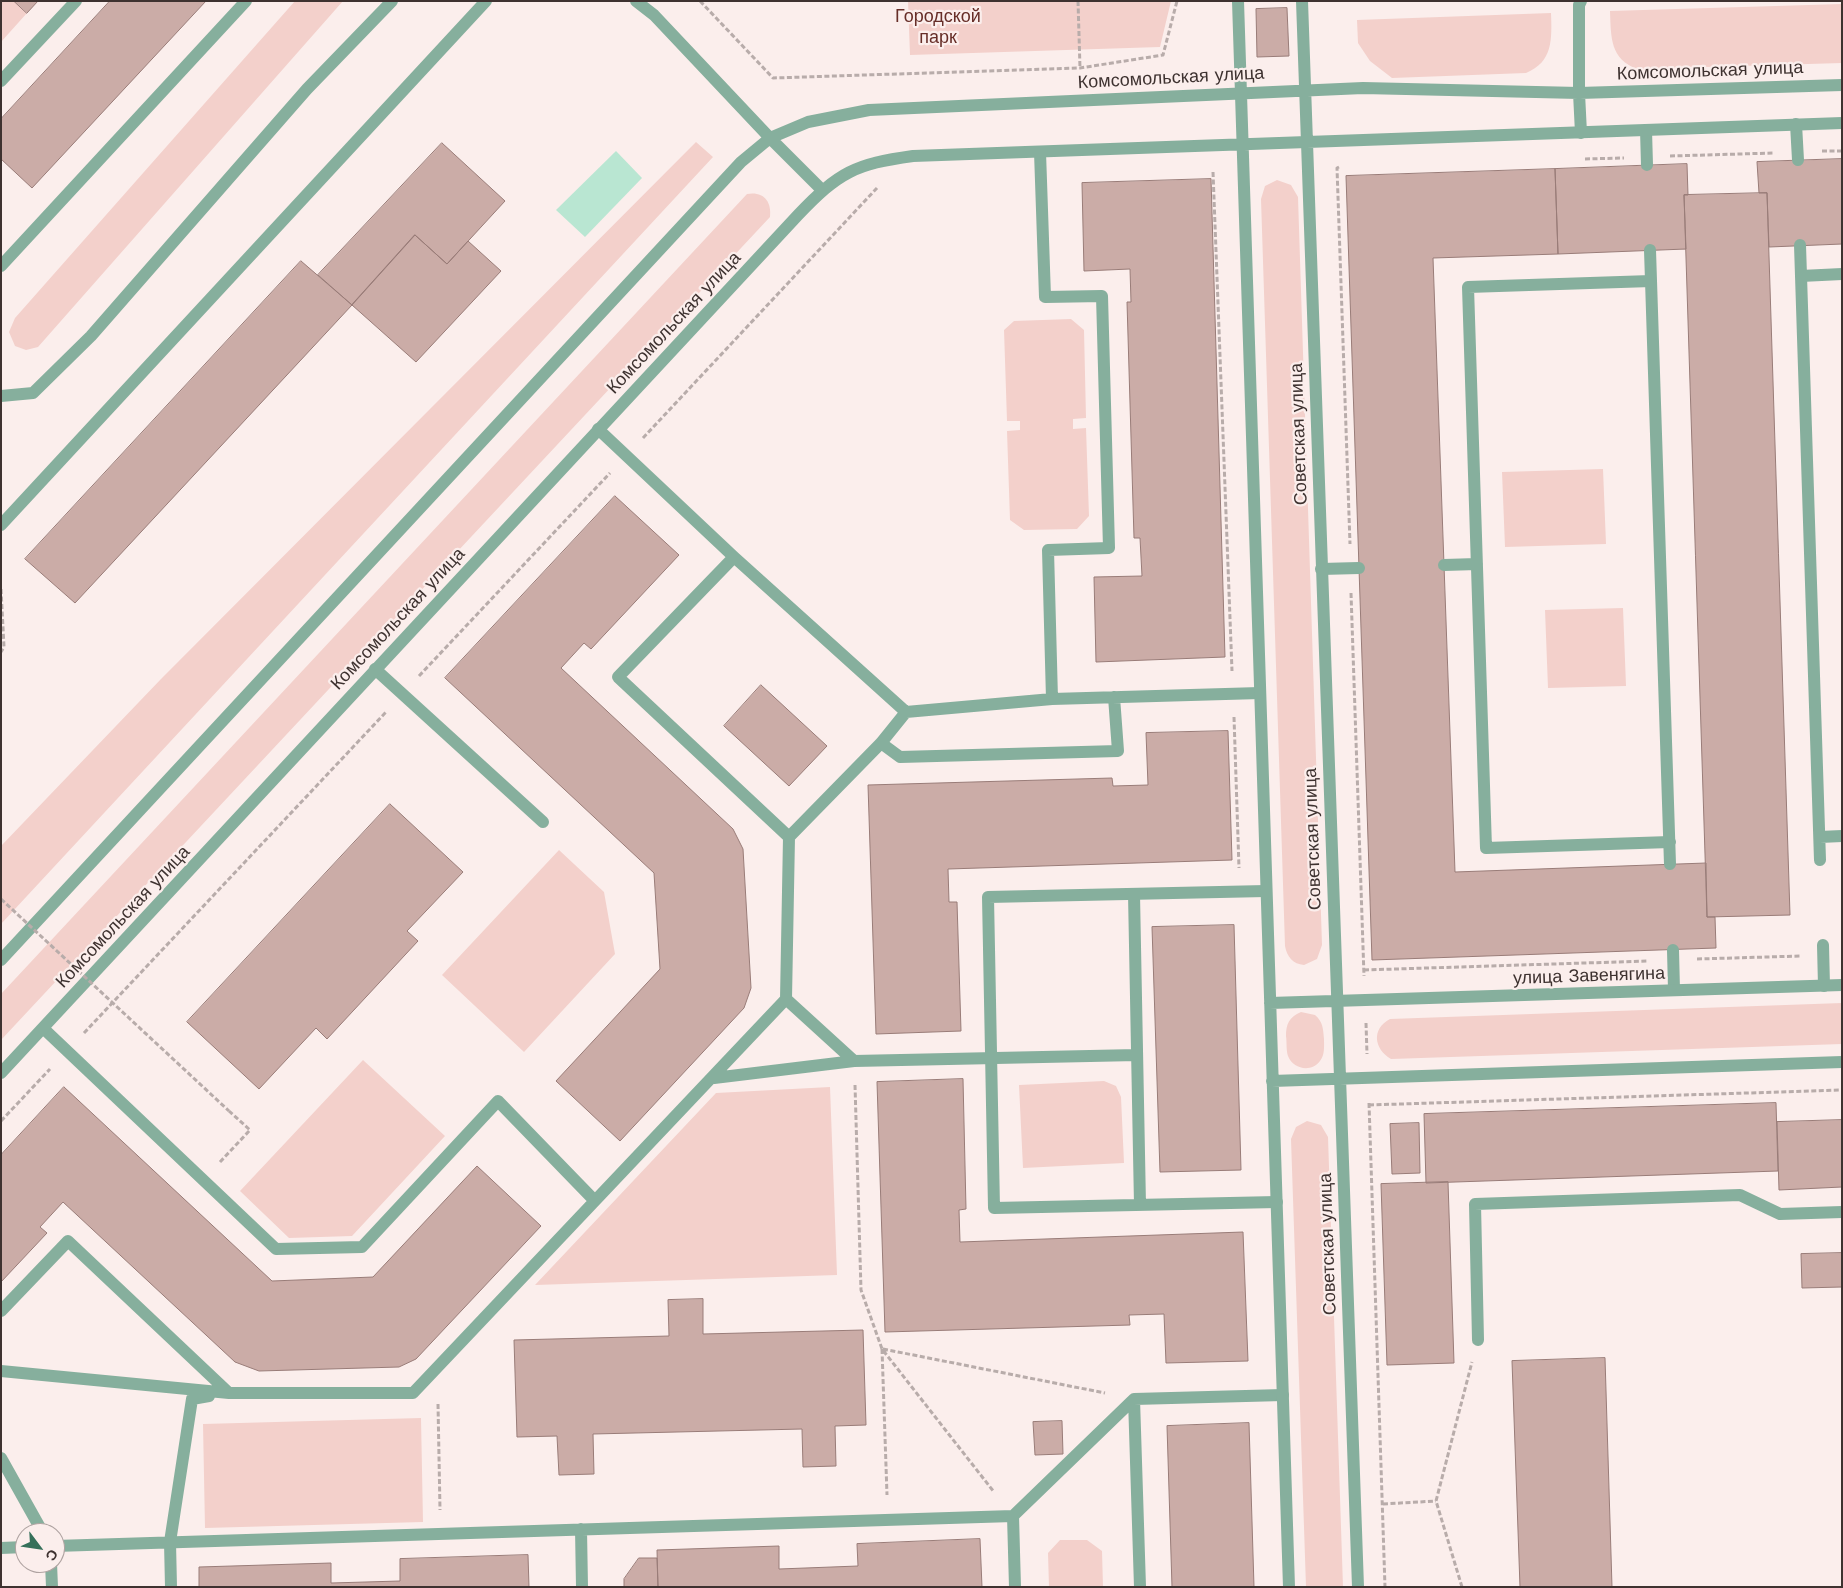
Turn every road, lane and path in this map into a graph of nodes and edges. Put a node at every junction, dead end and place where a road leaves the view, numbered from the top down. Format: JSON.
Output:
{"nodes":[{"id":1,"x":76,"y":1,"type":"edge"},
{"id":2,"x":246,"y":1,"type":"edge"},
{"id":3,"x":392,"y":1,"type":"edge"},
{"id":4,"x":486,"y":1,"type":"edge"},
{"id":5,"x":636,"y":1,"type":"edge"},
{"id":6,"x":700,"y":1,"type":"edge"},
{"id":7,"x":1078,"y":1,"type":"edge"},
{"id":8,"x":1177,"y":1,"type":"edge"},
{"id":9,"x":1238,"y":1,"type":"edge"},
{"id":10,"x":1302,"y":1,"type":"edge"},
{"id":11,"x":1581,"y":1,"type":"edge"},
{"id":12,"x":1080,"y":68,"type":"junction"},
{"id":13,"x":1,"y":81,"type":"edge"},
{"id":14,"x":1842,"y":85,"type":"edge"},
{"id":15,"x":1304,"y":90,"type":"junction"},
{"id":16,"x":1241,"y":93,"type":"junction"},
{"id":17,"x":1579,"y":93,"type":"junction"},
{"id":18,"x":1842,"y":123,"type":"edge"},
{"id":19,"x":1796,"y":124,"type":"junction"},
{"id":20,"x":1646,"y":130,"type":"junction"},
{"id":21,"x":1581,"y":133,"type":"junction"},
{"id":22,"x":770,"y":138,"type":"junction"},
{"id":23,"x":1306,"y":142,"type":"junction"},
{"id":24,"x":1242,"y":145,"type":"junction"},
{"id":25,"x":1842,"y":151,"type":"edge"},
{"id":26,"x":1040,"y":152,"type":"junction"},
{"id":27,"x":1797,"y":156,"type":"junction"},
{"id":28,"x":1579,"y":159,"type":"dead end"},
{"id":29,"x":1647,"y":161,"type":"junction"},
{"id":30,"x":1346,"y":167,"type":"dead end"},
{"id":31,"x":1337,"y":168,"type":"dead end"},
{"id":32,"x":1205,"y":172,"type":"dead end"},
{"id":33,"x":1214,"y":172,"type":"dead end"},
{"id":34,"x":882,"y":183,"type":"dead end"},
{"id":35,"x":822,"y":190,"type":"junction"},
{"id":36,"x":1800,"y":245,"type":"dead end"},
{"id":37,"x":1650,"y":250,"type":"dead end"},
{"id":38,"x":1,"y":266,"type":"edge"},
{"id":39,"x":1842,"y":274,"type":"edge"},
{"id":40,"x":1801,"y":276,"type":"junction"},
{"id":41,"x":1651,"y":281,"type":"junction"},
{"id":42,"x":1,"y":396,"type":"edge"},
{"id":43,"x":598,"y":429,"type":"junction"},
{"id":44,"x":627,"y":455,"type":"junction"},
{"id":45,"x":1,"y":524,"type":"edge"},
{"id":46,"x":734,"y":557,"type":"junction"},
{"id":47,"x":1477,"y":564,"type":"junction"},
{"id":48,"x":1444,"y":565,"type":"dead end"},
{"id":49,"x":1359,"y":568,"type":"dead end"},
{"id":50,"x":1321,"y":569,"type":"junction"},
{"id":51,"x":1,"y":589,"type":"edge"},
{"id":52,"x":1,"y":652,"type":"edge"},
{"id":53,"x":375,"y":669,"type":"junction"},
{"id":54,"x":1260,"y":693,"type":"junction"},
{"id":55,"x":402,"y":694,"type":"junction"},
{"id":56,"x":1114,"y":697,"type":"junction"},
{"id":57,"x":1052,"y":699,"type":"junction"},
{"id":58,"x":906,"y":712,"type":"junction"},
{"id":59,"x":881,"y":743,"type":"junction"},
{"id":60,"x":543,"y":822,"type":"dead end"},
{"id":61,"x":1842,"y":836,"type":"edge"},
{"id":62,"x":789,"y":837,"type":"junction"},
{"id":63,"x":1820,"y":837,"type":"junction"},
{"id":64,"x":1670,"y":842,"type":"junction"},
{"id":65,"x":1820,"y":860,"type":"dead end"},
{"id":66,"x":1670,"y":864,"type":"dead end"},
{"id":67,"x":1266,"y":891,"type":"junction"},
{"id":68,"x":1134,"y":894,"type":"junction"},
{"id":69,"x":1,"y":898,"type":"edge"},
{"id":70,"x":1823,"y":950,"type":"joint"},
{"id":71,"x":1673,"y":955,"type":"junction"},
{"id":72,"x":1,"y":960,"type":"edge"},
{"id":73,"x":1842,"y":985,"type":"edge"},
{"id":74,"x":1824,"y":986,"type":"junction"},
{"id":75,"x":1674,"y":990,"type":"junction"},
{"id":76,"x":786,"y":1000,"type":"junction"},
{"id":77,"x":1365,"y":1000,"type":"junction"},
{"id":78,"x":1337,"y":1001,"type":"junction"},
{"id":79,"x":1270,"y":1003,"type":"junction"},
{"id":80,"x":44,"y":1029,"type":"junction"},
{"id":81,"x":67,"y":1051,"type":"junction"},
{"id":82,"x":1137,"y":1055,"type":"junction"},
{"id":83,"x":992,"y":1058,"type":"junction"},
{"id":84,"x":854,"y":1061,"type":"junction"},
{"id":85,"x":1842,"y":1062,"type":"edge"},
{"id":86,"x":1,"y":1074,"type":"edge"},
{"id":87,"x":714,"y":1078,"type":"junction"},
{"id":88,"x":1368,"y":1078,"type":"junction"},
{"id":89,"x":1339,"y":1079,"type":"junction"},
{"id":90,"x":1272,"y":1081,"type":"junction"},
{"id":91,"x":1842,"y":1090,"type":"edge"},
{"id":92,"x":1369,"y":1106,"type":"junction"},
{"id":93,"x":1,"y":1121,"type":"edge"},
{"id":94,"x":204,"y":1180,"type":"junction"},
{"id":95,"x":594,"y":1200,"type":"junction"},
{"id":96,"x":1277,"y":1202,"type":"junction"},
{"id":97,"x":1140,"y":1205,"type":"junction"},
{"id":98,"x":1842,"y":1212,"type":"edge"},
{"id":99,"x":1,"y":1311,"type":"edge"},
{"id":100,"x":1478,"y":1340,"type":"joint"},
{"id":101,"x":882,"y":1348,"type":"junction"},
{"id":102,"x":1,"y":1371,"type":"edge"},
{"id":103,"x":228,"y":1393,"type":"junction"},
{"id":104,"x":413,"y":1393,"type":"junction"},
{"id":105,"x":1283,"y":1395,"type":"junction"},
{"id":106,"x":1134,"y":1399,"type":"junction"},
{"id":107,"x":1,"y":1458,"type":"edge"},
{"id":108,"x":1436,"y":1502,"type":"junction"},
{"id":109,"x":1383,"y":1504,"type":"junction"},
{"id":110,"x":1013,"y":1516,"type":"junction"},
{"id":111,"x":888,"y":1520,"type":"junction"},
{"id":112,"x":37,"y":1523,"type":"edge"},
{"id":113,"x":581,"y":1530,"type":"junction"},
{"id":114,"x":440,"y":1534,"type":"junction"},
{"id":115,"x":170,"y":1542,"type":"junction"},
{"id":116,"x":65,"y":1546,"type":"edge"},
{"id":117,"x":15,"y":1547,"type":"edge"},
{"id":118,"x":1,"y":1548,"type":"edge"},
{"id":119,"x":51,"y":1573,"type":"edge"},
{"id":120,"x":52,"y":1587,"type":"edge"},
{"id":121,"x":171,"y":1587,"type":"edge"},
{"id":122,"x":582,"y":1587,"type":"edge"},
{"id":123,"x":1015,"y":1587,"type":"edge"},
{"id":124,"x":1140,"y":1587,"type":"edge"},
{"id":125,"x":1289,"y":1587,"type":"edge"},
{"id":126,"x":1358,"y":1587,"type":"edge"},
{"id":127,"x":1386,"y":1587,"type":"edge"},
{"id":128,"x":1462,"y":1587,"type":"edge"}],
"edges":[{"from":1,"to":13,"type":"street"},
{"from":2,"to":38,"type":"street"},
{"from":3,"to":42,"type":"street"},
{"from":4,"to":45,"type":"street"},
{"from":5,"to":22,"type":"street"},
{"from":6,"to":12,"type":"path"},
{"from":7,"to":12,"type":"path"},
{"from":8,"to":12,"type":"path"},
{"from":9,"to":16,"type":"street"},
{"from":10,"to":15,"type":"street","name":"Советская улица"},
{"from":11,"to":17,"type":"street"},
{"from":14,"to":17,"type":"street","name":"Комсомольская улица"},
{"from":15,"to":16,"type":"street","name":"Комсомольская улица"},
{"from":15,"to":17,"type":"street","name":"Комсомольская улица"},
{"from":15,"to":23,"type":"street","name":"Советская улица"},
{"from":16,"to":22,"type":"street","name":"Комсомольская улица"},
{"from":16,"to":24,"type":"street"},
{"from":17,"to":21,"type":"street"},
{"from":18,"to":19,"type":"street","name":"Комсомольская улица"},
{"from":19,"to":20,"type":"street","name":"Комсомольская улица"},
{"from":19,"to":27,"type":"street"},
{"from":20,"to":21,"type":"street","name":"Комсомольская улица"},
{"from":20,"to":29,"type":"street"},
{"from":21,"to":23,"type":"street","name":"Комсомольская улица"},
{"from":22,"to":35,"type":"street"},
{"from":22,"to":72,"type":"street","name":"Комсомольская улица"},
{"from":23,"to":24,"type":"street","name":"Комсомольская улица"},
{"from":23,"to":50,"type":"street","name":"Советская улица"},
{"from":24,"to":26,"type":"street","name":"Комсомольская улица"},
{"from":24,"to":54,"type":"street"},
{"from":25,"to":27,"type":"path"},
{"from":26,"to":35,"type":"street","name":"Комсомольская улица"},
{"from":26,"to":57,"type":"street"},
{"from":27,"to":29,"type":"path"},
{"from":28,"to":29,"type":"path"},
{"from":30,"to":31,"type":"path"},
{"from":32,"to":33,"type":"path"},
{"from":34,"to":44,"type":"path"},
{"from":35,"to":43,"type":"street","name":"Комсомольская улица"},
{"from":36,"to":40,"type":"street"},
{"from":37,"to":41,"type":"street"},
{"from":39,"to":40,"type":"street"},
{"from":40,"to":63,"type":"street"},
{"from":41,"to":47,"type":"street"},
{"from":41,"to":64,"type":"street"},
{"from":43,"to":44,"type":"street"},
{"from":43,"to":53,"type":"street","name":"Комсомольская улица"},
{"from":44,"to":46,"type":"street"},
{"from":44,"to":55,"type":"path"},
{"from":46,"to":58,"type":"street"},
{"from":46,"to":62,"type":"street"},
{"from":47,"to":48,"type":"street"},
{"from":47,"to":64,"type":"street"},
{"from":49,"to":50,"type":"street"},
{"from":50,"to":78,"type":"street","name":"Советская улица"},
{"from":51,"to":52,"type":"path"},
{"from":53,"to":55,"type":"street"},
{"from":53,"to":80,"type":"street","name":"Комсомольская улица"},
{"from":54,"to":56,"type":"street"},
{"from":54,"to":67,"type":"street"},
{"from":55,"to":60,"type":"street"},
{"from":55,"to":81,"type":"path"},
{"from":56,"to":57,"type":"street"},
{"from":56,"to":59,"type":"street"},
{"from":57,"to":58,"type":"street"},
{"from":58,"to":59,"type":"street"},
{"from":59,"to":62,"type":"street"},
{"from":61,"to":63,"type":"street"},
{"from":62,"to":76,"type":"street"},
{"from":63,"to":65,"type":"street"},
{"from":64,"to":66,"type":"street"},
{"from":67,"to":68,"type":"street"},
{"from":67,"to":79,"type":"street"},
{"from":68,"to":82,"type":"street"},
{"from":68,"to":83,"type":"street"},
{"from":69,"to":94,"type":"path","bridge":true},
{"from":70,"to":71,"type":"path"},
{"from":70,"to":74,"type":"street"},
{"from":71,"to":75,"type":"street"},
{"from":71,"to":77,"type":"path"},
{"from":73,"to":74,"type":"street","name":"улица Завенягина"},
{"from":74,"to":75,"type":"street","name":"улица Завенягина"},
{"from":75,"to":77,"type":"street","name":"улица Завенягина"},
{"from":76,"to":84,"type":"street"},
{"from":76,"to":87,"type":"street"},
{"from":77,"to":78,"type":"street","name":"улица Завенягина"},
{"from":77,"to":88,"type":"path"},
{"from":78,"to":79,"type":"street","name":"улица Завенягина"},
{"from":78,"to":89,"type":"street","name":"Советская улица"},
{"from":79,"to":90,"type":"street"},
{"from":80,"to":81,"type":"street"},
{"from":80,"to":86,"type":"street","name":"Комсомольская улица"},
{"from":81,"to":93,"type":"path"},
{"from":81,"to":94,"type":"street"},
{"from":82,"to":83,"type":"street"},
{"from":82,"to":97,"type":"street"},
{"from":83,"to":84,"type":"street"},
{"from":83,"to":97,"type":"street"},
{"from":84,"to":87,"type":"street"},
{"from":84,"to":101,"type":"path"},
{"from":85,"to":88,"type":"street"},
{"from":87,"to":95,"type":"street"},
{"from":88,"to":89,"type":"street"},
{"from":88,"to":92,"type":"path"},
{"from":89,"to":90,"type":"street"},
{"from":89,"to":126,"type":"street","name":"Советская улица"},
{"from":90,"to":96,"type":"street"},
{"from":91,"to":92,"type":"path"},
{"from":92,"to":109,"type":"path"},
{"from":94,"to":95,"type":"street"},
{"from":95,"to":104,"type":"street"},
{"from":96,"to":97,"type":"street"},
{"from":96,"to":105,"type":"street"},
{"from":98,"to":100,"type":"street"},
{"from":99,"to":103,"type":"street"},
{"from":100,"to":108,"type":"path"},
{"from":101,"to":106,"type":"path"},
{"from":101,"to":110,"type":"path"},
{"from":101,"to":111,"type":"path"},
{"from":102,"to":103,"type":"street"},
{"from":103,"to":104,"type":"street"},
{"from":103,"to":115,"type":"street"},
{"from":104,"to":114,"type":"path"},
{"from":105,"to":106,"type":"street"},
{"from":105,"to":125,"type":"street"},
{"from":106,"to":110,"type":"street"},
{"from":106,"to":124,"type":"street"},
{"from":107,"to":112,"type":"street"},
{"from":108,"to":109,"type":"path"},
{"from":108,"to":128,"type":"path"},
{"from":109,"to":127,"type":"path"},
{"from":110,"to":111,"type":"street"},
{"from":110,"to":123,"type":"street"},
{"from":111,"to":113,"type":"street"},
{"from":113,"to":114,"type":"street"},
{"from":113,"to":122,"type":"street"},
{"from":114,"to":115,"type":"street"},
{"from":115,"to":116,"type":"street"},
{"from":115,"to":121,"type":"street"},
{"from":117,"to":118,"type":"street"},
{"from":119,"to":120,"type":"street"}]}
